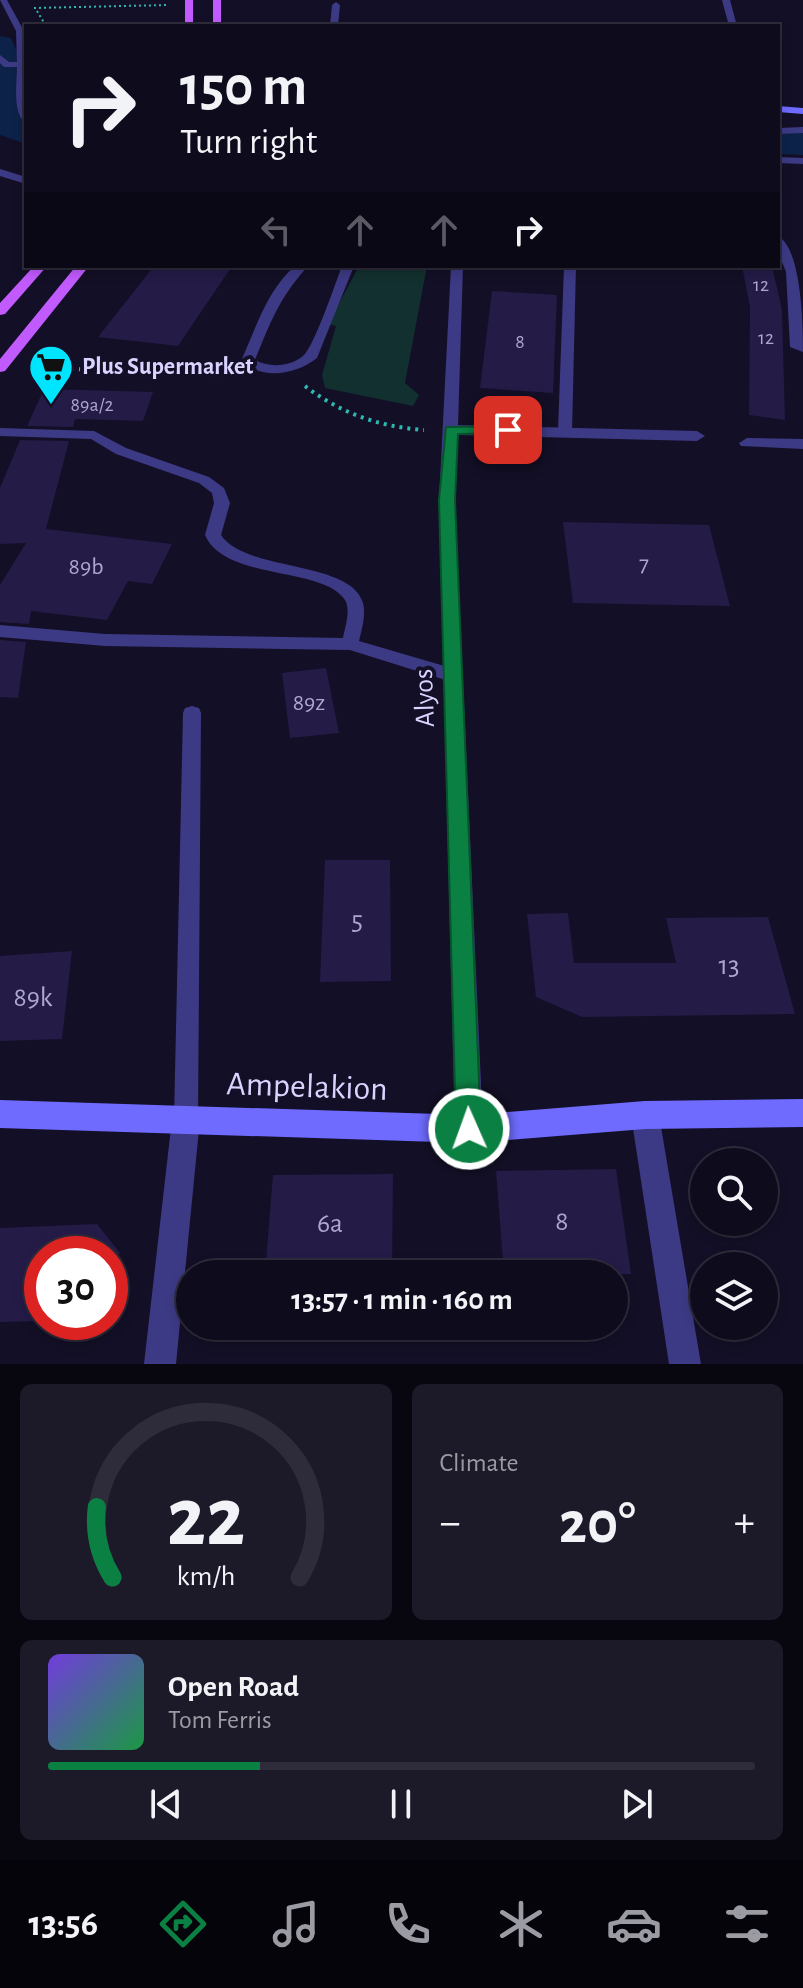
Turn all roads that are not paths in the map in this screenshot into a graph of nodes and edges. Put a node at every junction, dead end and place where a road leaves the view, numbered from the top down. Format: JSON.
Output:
{"nodes":[{"id":1,"x":3,"y":0,"type":"edge"},
{"id":2,"x":189,"y":0,"type":"edge"},
{"id":3,"x":217,"y":0,"type":"edge"},
{"id":4,"x":726,"y":0,"type":"edge"},
{"id":5,"x":336,"y":5,"type":"dead end"},
{"id":6,"x":189,"y":24,"type":"edge"},
{"id":7,"x":217,"y":24,"type":"edge"},
{"id":8,"x":334,"y":24,"type":"edge"},
{"id":9,"x":732,"y":24,"type":"edge"},
{"id":10,"x":0,"y":58,"type":"edge"},
{"id":11,"x":23,"y":64,"type":"junction"},
{"id":12,"x":780,"y":100,"type":"edge"},
{"id":13,"x":803,"y":102,"type":"edge"},
{"id":14,"x":780,"y":109,"type":"edge"},
{"id":15,"x":803,"y":111,"type":"edge"},
{"id":16,"x":24,"y":116,"type":"edge"},
{"id":17,"x":803,"y":130,"type":"edge"},
{"id":18,"x":780,"y":131,"type":"edge"},
{"id":19,"x":780,"y":160,"type":"edge"},
{"id":20,"x":803,"y":161,"type":"edge"},
{"id":21,"x":0,"y":172,"type":"edge"},
{"id":22,"x":24,"y":180,"type":"edge"},
{"id":23,"x":780,"y":244,"type":"edge"},
{"id":24,"x":39,"y":268,"type":"edge"},
{"id":25,"x":81,"y":268,"type":"edge"},
{"id":26,"x":299,"y":268,"type":"edge"},
{"id":27,"x":347,"y":268,"type":"edge"},
{"id":28,"x":457,"y":268,"type":"edge"},
{"id":29,"x":570,"y":268,"type":"edge"},
{"id":30,"x":0,"y":311,"type":"edge"},
{"id":31,"x":803,"y":348,"type":"edge"},
{"id":32,"x":0,"y":368,"type":"edge"},
{"id":33,"x":451,"y":430,"type":"junction"},
{"id":34,"x":565,"y":431,"type":"junction"},
{"id":35,"x":0,"y":432,"type":"edge"},
{"id":36,"x":697,"y":436,"type":"dead end"},
{"id":37,"x":747,"y":443,"type":"dead end"},
{"id":38,"x":803,"y":444,"type":"edge"},
{"id":39,"x":0,"y":631,"type":"edge"},
{"id":40,"x":350,"y":644,"type":"junction"},
{"id":41,"x":452,"y":675,"type":"junction"},
{"id":42,"x":192,"y":713,"type":"dead end"},
{"id":43,"x":803,"y":1113,"type":"edge"},
{"id":44,"x":0,"y":1114,"type":"edge"},
{"id":45,"x":645,"y":1115,"type":"junction"},
{"id":46,"x":186,"y":1119,"type":"junction"},
{"id":47,"x":469,"y":1129,"type":"junction"},
{"id":48,"x":160,"y":1364,"type":"edge"},
{"id":49,"x":685,"y":1364,"type":"edge"}],
"edges":[{"from":1,"to":11,"type":"lane"},
{"from":2,"to":6,"type":"main road"},
{"from":3,"to":7,"type":"main road"},
{"from":4,"to":9,"type":"street"},
{"from":5,"to":8,"type":"street"},
{"from":10,"to":11,"type":"lane"},
{"from":11,"to":16,"type":"lane"},
{"from":12,"to":13,"type":"street"},
{"from":14,"to":15,"type":"street"},
{"from":17,"to":18,"type":"lane"},
{"from":19,"to":20,"type":"street"},
{"from":21,"to":22,"type":"street"},
{"from":23,"to":31,"type":"lane"},
{"from":24,"to":30,"type":"main road"},
{"from":25,"to":32,"type":"main road"},
{"from":26,"to":27,"type":"lane"},
{"from":28,"to":33,"type":"street","name":"Alyos"},
{"from":29,"to":34,"type":"lane"},
{"from":33,"to":34,"type":"street"},
{"from":33,"to":41,"type":"street","name":"Alyos"},
{"from":34,"to":36,"type":"street"},
{"from":35,"to":40,"type":"lane"},
{"from":37,"to":38,"type":"street"},
{"from":39,"to":40,"type":"lane"},
{"from":40,"to":41,"type":"lane"},
{"from":41,"to":47,"type":"street","name":"Alyos"},
{"from":42,"to":46,"type":"lane"},
{"from":43,"to":45,"type":"street","name":"Ampelakion"},
{"from":44,"to":46,"type":"street","name":"Ampelakion"},
{"from":45,"to":47,"type":"street","name":"Ampelakion"},
{"from":45,"to":49,"type":"street"},
{"from":46,"to":47,"type":"street","name":"Ampelakion"},
{"from":46,"to":48,"type":"street"}]}
